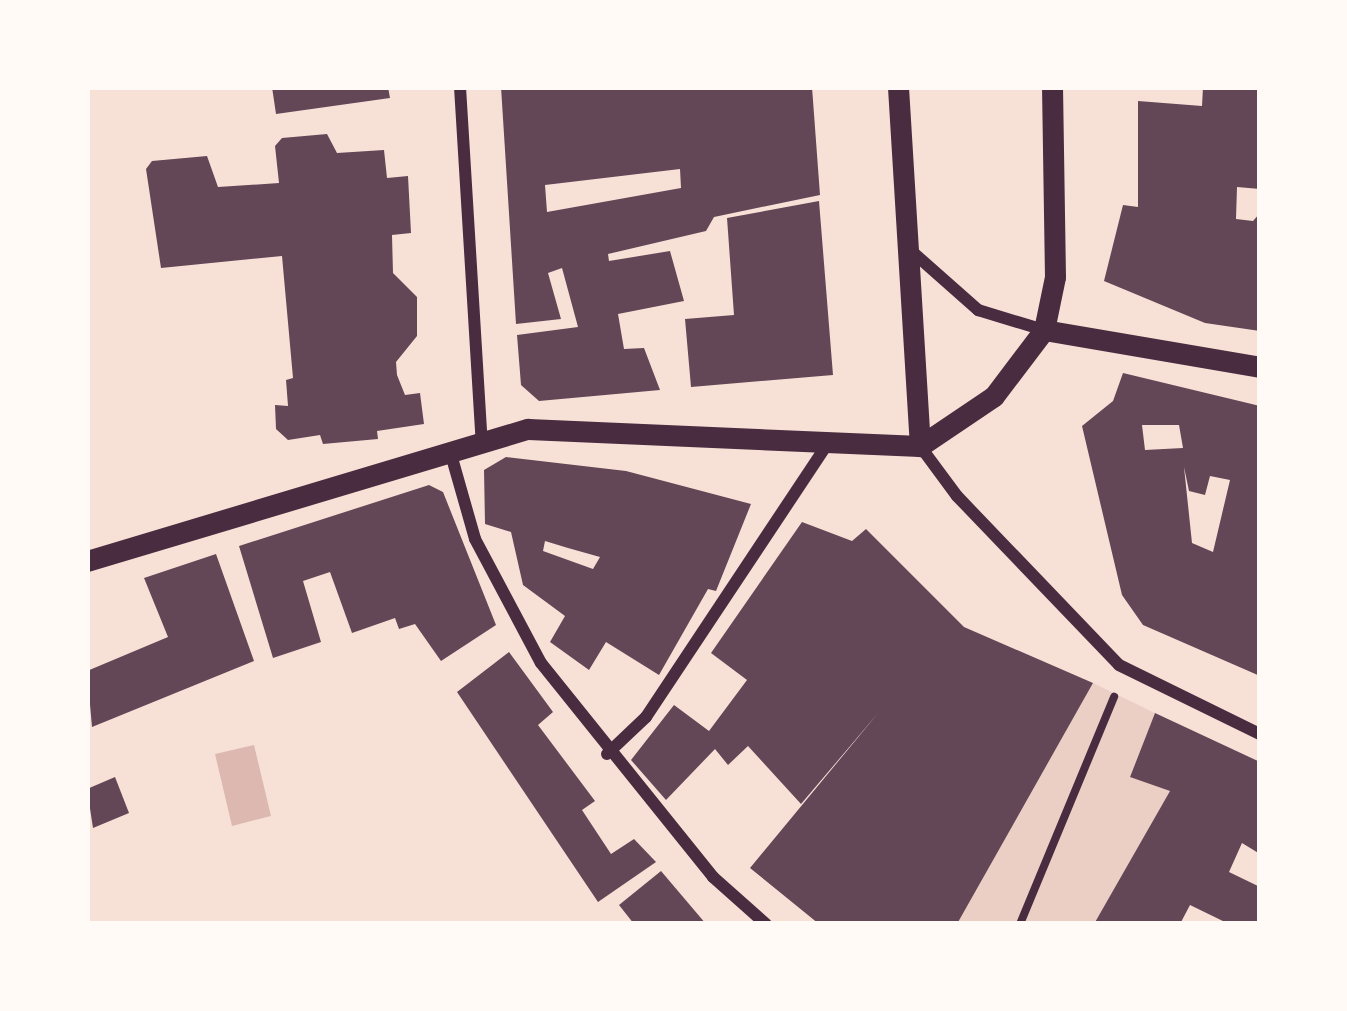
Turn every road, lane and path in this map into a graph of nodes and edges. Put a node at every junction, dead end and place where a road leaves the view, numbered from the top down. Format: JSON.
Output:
{"nodes":[{"id":1,"x":460,"y":87,"type":"edge"},
{"id":2,"x":898,"y":87,"type":"edge"},
{"id":3,"x":1052,"y":87,"type":"edge"},
{"id":4,"x":908,"y":248,"type":"junction"},
{"id":5,"x":1044,"y":329,"type":"junction"},
{"id":6,"x":1260,"y":367,"type":"edge"},
{"id":7,"x":829,"y":441,"type":"junction"},
{"id":8,"x":482,"y":443,"type":"junction"},
{"id":9,"x":920,"y":446,"type":"junction"},
{"id":10,"x":450,"y":451,"type":"junction"},
{"id":11,"x":87,"y":561,"type":"edge"},
{"id":12,"x":1120,"y":685,"type":"dead end"},
{"id":13,"x":1260,"y":734,"type":"edge"},
{"id":14,"x":607,"y":754,"type":"junction"},
{"id":15,"x":766,"y":924,"type":"edge"},
{"id":16,"x":1020,"y":924,"type":"edge"}],
"edges":[{"from":1,"to":8,"type":"street"},
{"from":2,"to":4,"type":"street"},
{"from":3,"to":5,"type":"street"},
{"from":4,"to":5,"type":"street"},
{"from":4,"to":9,"type":"street"},
{"from":5,"to":6,"type":"street"},
{"from":5,"to":9,"type":"street"},
{"from":7,"to":8,"type":"street"},
{"from":7,"to":9,"type":"street"},
{"from":7,"to":14,"type":"street"},
{"from":8,"to":10,"type":"street"},
{"from":9,"to":13,"type":"street"},
{"from":10,"to":11,"type":"street"},
{"from":10,"to":14,"type":"street"},
{"from":12,"to":16,"type":"path"},
{"from":14,"to":15,"type":"street"}]}
